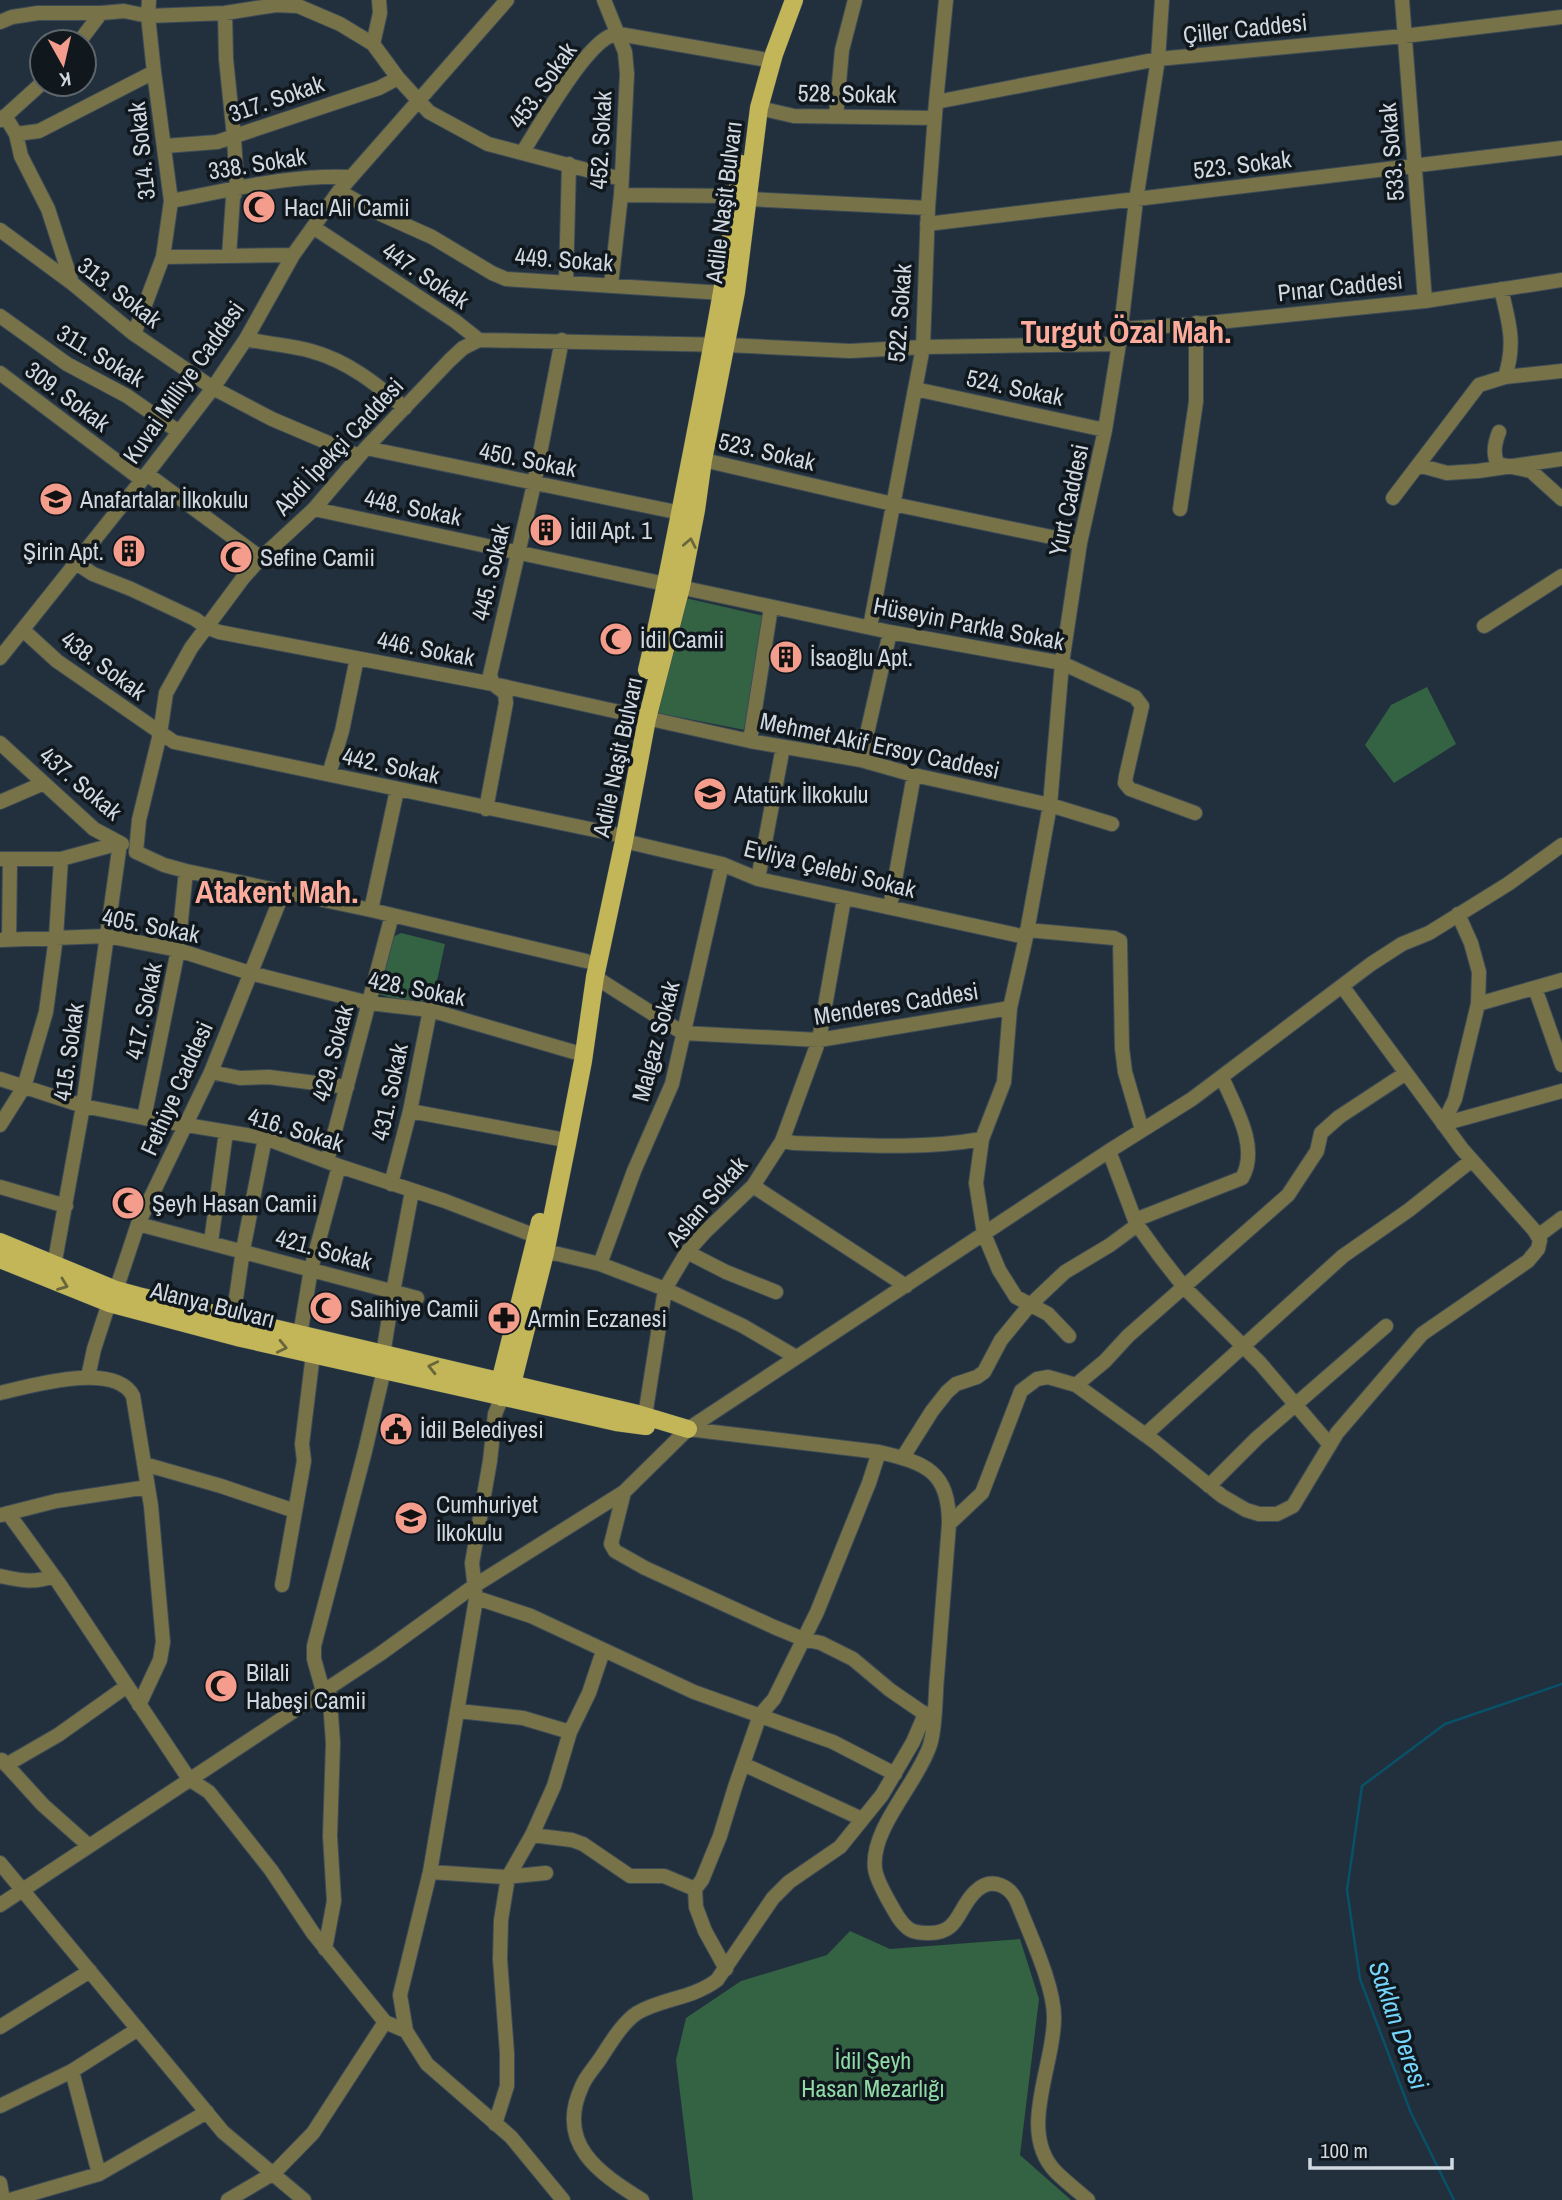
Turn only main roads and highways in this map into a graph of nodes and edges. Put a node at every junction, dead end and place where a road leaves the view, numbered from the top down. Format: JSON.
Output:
{"nodes":[{"id":1,"x":782,"y":0,"type":"edge"},
{"id":2,"x":794,"y":0,"type":"edge"},
{"id":3,"x":743,"y":197,"type":"junction"},
{"id":4,"x":720,"y":344,"type":"junction"},
{"id":5,"x":697,"y":459,"type":"junction"},
{"id":6,"x":674,"y":586,"type":"junction"},
{"id":7,"x":619,"y":837,"type":"junction"},
{"id":8,"x":0,"y":1242,"type":"edge"},
{"id":9,"x":540,"y":1245,"type":"junction"},
{"id":10,"x":0,"y":1259,"type":"edge"},
{"id":11,"x":113,"y":1296,"type":"junction"},
{"id":12,"x":383,"y":1363,"type":"junction"},
{"id":13,"x":505,"y":1388,"type":"junction"}],
"edges":[{"from":1,"to":3,"type":"main road","name":"Adile Naşit Bulvarı"},
{"from":2,"to":3,"type":"main road","name":"Adile Naşit Bulvarı"},
{"from":3,"to":4,"type":"main road","name":"Adile Naşit Bulvarı"},
{"from":3,"to":4,"type":"main road","name":"Adile Naşit Bulvarı"},
{"from":4,"to":5,"type":"main road","name":"Adile Naşit Bulvarı"},
{"from":5,"to":6,"type":"main road","name":"Adile Naşit Bulvarı"},
{"from":6,"to":5,"type":"main road","name":"Adile Naşit Bulvarı","one_way":true},
{"from":6,"to":7,"type":"main road","name":"Adile Naşit Bulvarı"},
{"from":7,"to":9,"type":"main road","name":"Adile Naşit Bulvarı"},
{"from":7,"to":9,"type":"main road","name":"Adile Naşit Bulvarı"},
{"from":8,"to":11,"type":"main road","name":"Alanya Bulvarı"},
{"from":9,"to":13,"type":"main road","name":"Adile Naşit Bulvarı"},
{"from":10,"to":11,"type":"main road","name":"Alanya Bulvarı","one_way":true},
{"from":11,"to":12,"type":"main road","name":"Alanya Bulvarı"},
{"from":11,"to":12,"type":"main road","name":"Alanya Bulvarı","one_way":true},
{"from":12,"to":13,"type":"main road","name":"Alanya Bulvarı"},
{"from":13,"to":13,"type":"main road"}]}
